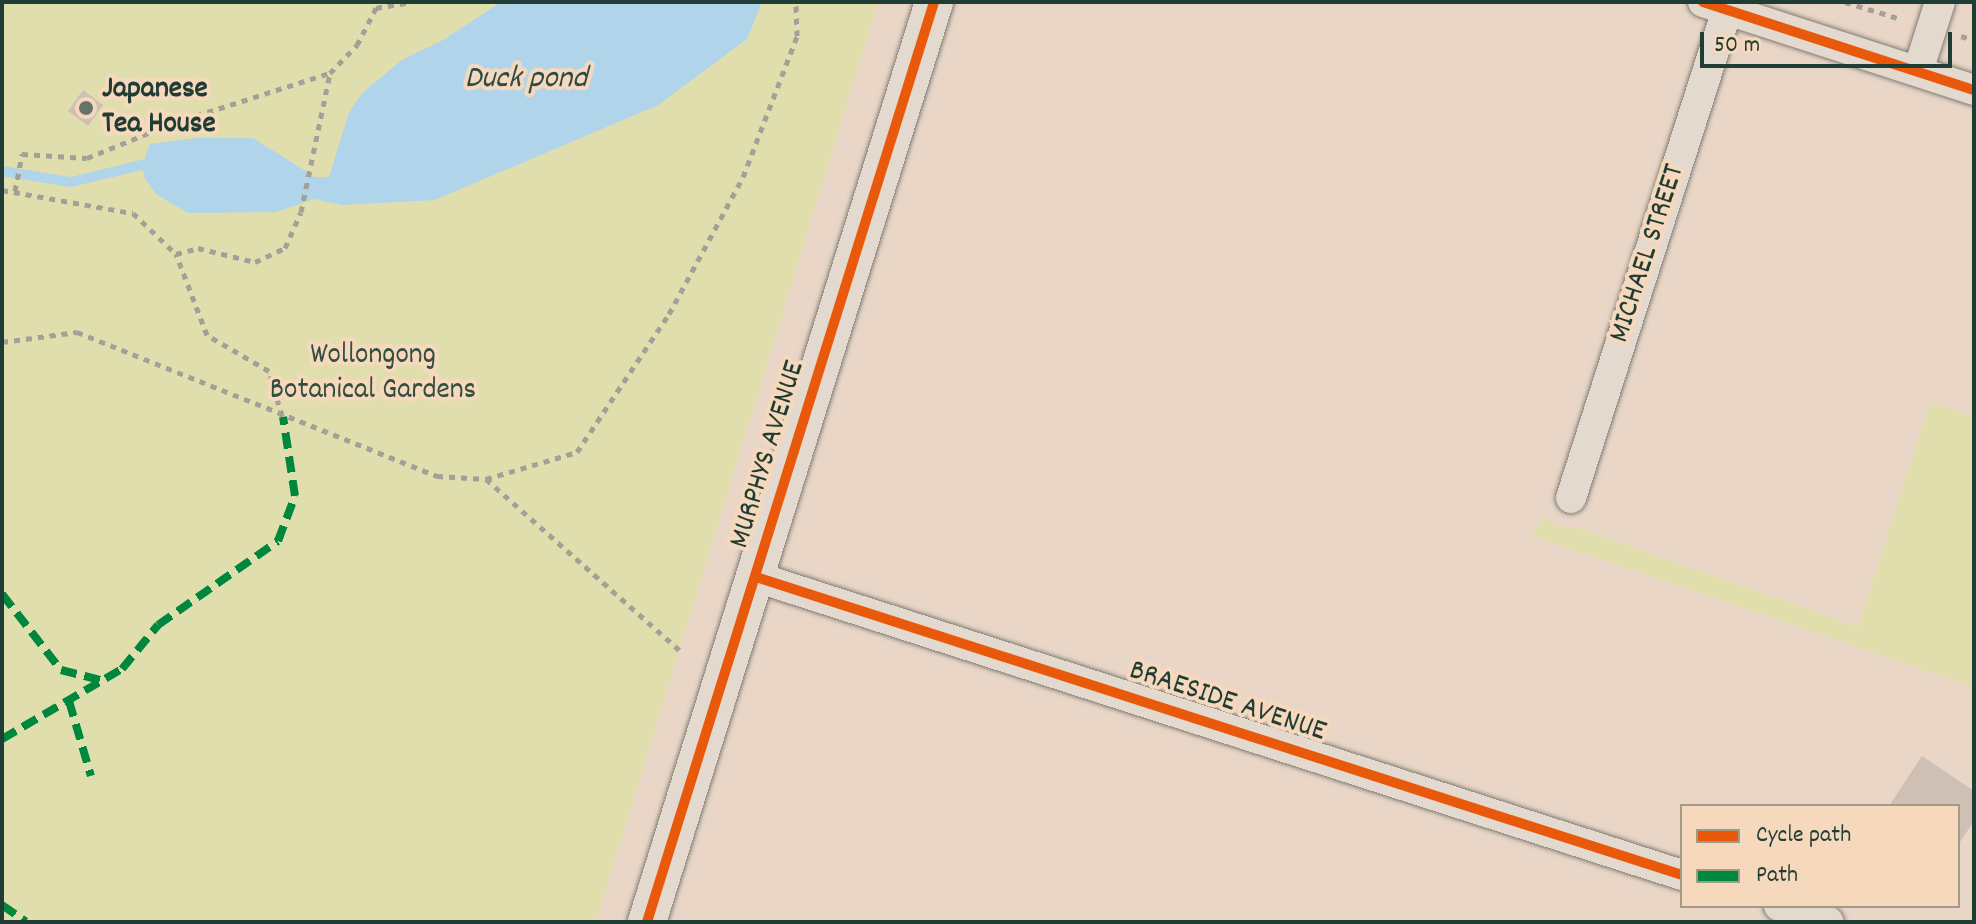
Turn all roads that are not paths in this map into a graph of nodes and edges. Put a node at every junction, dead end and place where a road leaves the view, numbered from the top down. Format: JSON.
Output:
{"nodes":[{"id":1,"x":934,"y":2,"type":"edge"},
{"id":2,"x":1940,"y":2,"type":"edge"},
{"id":3,"x":1715,"y":6,"type":"edge"},
{"id":4,"x":1918,"y":71,"type":"junction"},
{"id":5,"x":1974,"y":90,"type":"edge"},
{"id":6,"x":1571,"y":498,"type":"dead end"},
{"id":7,"x":756,"y":577,"type":"junction"},
{"id":8,"x":1680,"y":874,"type":"edge"},
{"id":9,"x":1785,"y":908,"type":"edge"},
{"id":10,"x":647,"y":922,"type":"edge"},
{"id":11,"x":1829,"y":922,"type":"edge"}],
"edges":[{"from":1,"to":7,"type":"street","name":"MURPHYS AVENUE"},
{"from":2,"to":4,"type":"street"},
{"from":3,"to":4,"type":"street"},
{"from":3,"to":6,"type":"street","name":"MICHAEL STREET"},
{"from":4,"to":5,"type":"street"},
{"from":7,"to":8,"type":"street","name":"BRAESIDE AVENUE"},
{"from":7,"to":10,"type":"street","name":"MURPHYS AVENUE"},
{"from":9,"to":11,"type":"street"}]}
